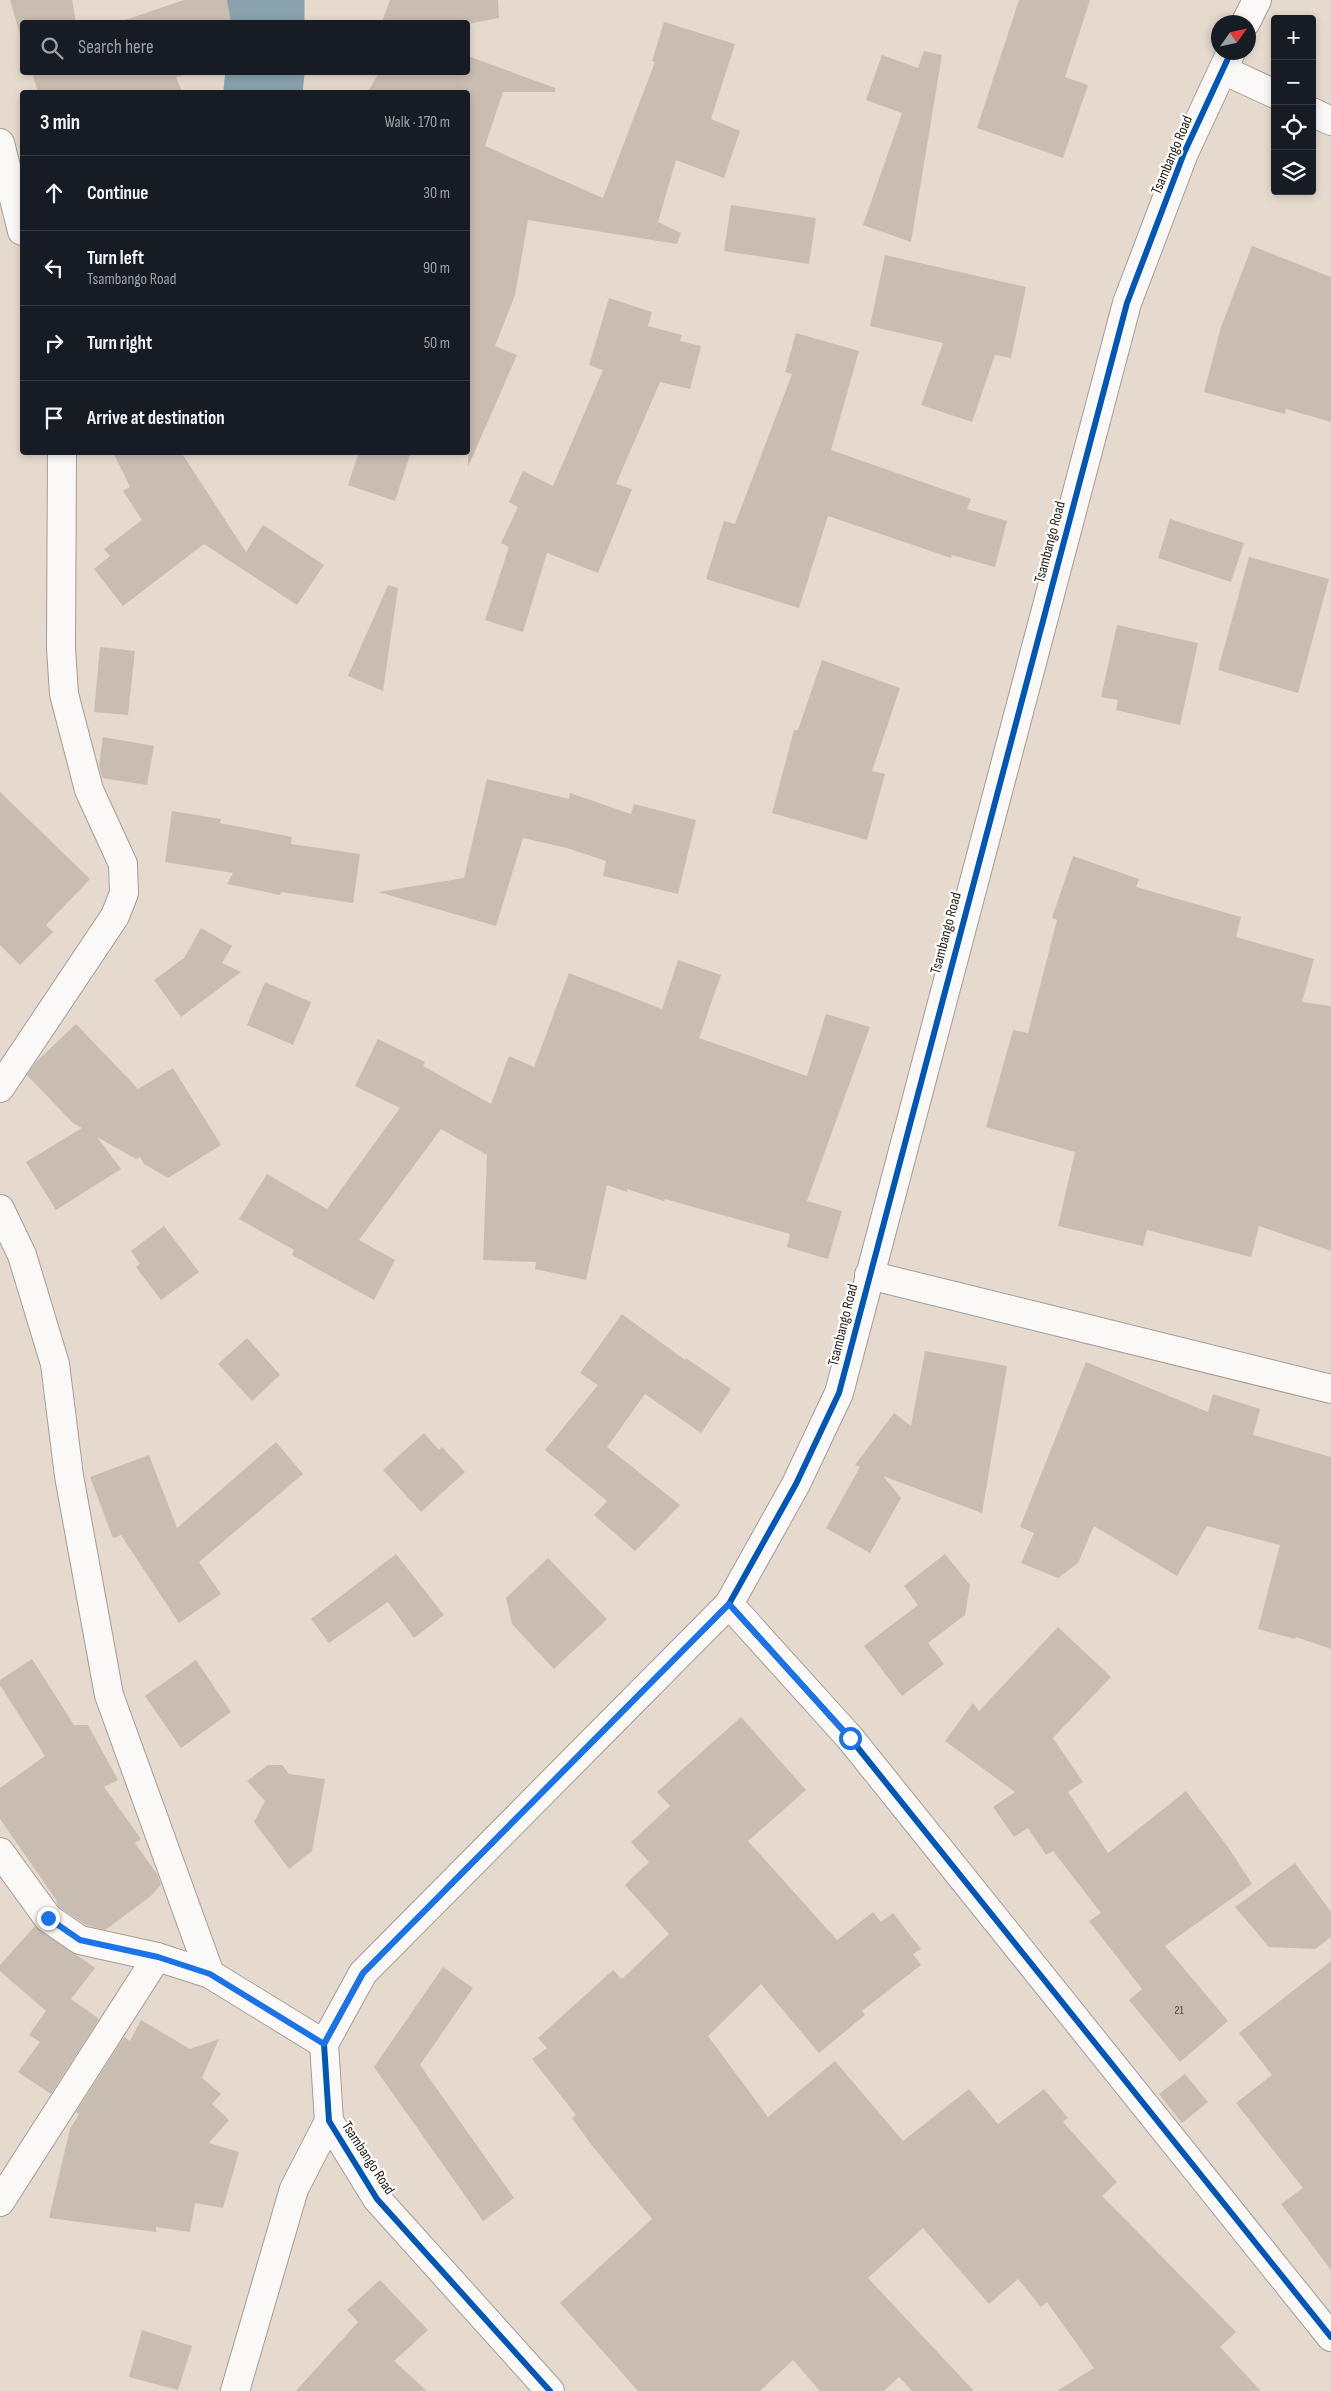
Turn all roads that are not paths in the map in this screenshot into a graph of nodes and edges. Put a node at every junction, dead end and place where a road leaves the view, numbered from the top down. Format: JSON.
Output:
{"nodes":[{"id":1,"x":1257,"y":0,"type":"edge"},
{"id":2,"x":1250,"y":15,"type":"edge"},
{"id":3,"x":1227,"y":61,"type":"edge"},
{"id":4,"x":1271,"y":91,"type":"edge"},
{"id":5,"x":1316,"y":114,"type":"edge"},
{"id":6,"x":1331,"y":121,"type":"edge"},
{"id":7,"x":0,"y":143,"type":"edge"},
{"id":8,"x":20,"y":223,"type":"edge"},
{"id":9,"x":62,"y":455,"type":"edge"},
{"id":10,"x":0,"y":1088,"type":"edge"},
{"id":11,"x":0,"y":1209,"type":"edge"},
{"id":12,"x":869,"y":1275,"type":"junction"},
{"id":13,"x":1331,"y":1388,"type":"edge"},
{"id":14,"x":729,"y":1604,"type":"junction"},
{"id":15,"x":0,"y":1852,"type":"edge"},
{"id":16,"x":158,"y":1957,"type":"junction"},
{"id":17,"x":210,"y":1974,"type":"junction"},
{"id":18,"x":324,"y":2044,"type":"junction"},
{"id":19,"x":329,"y":2121,"type":"junction"},
{"id":20,"x":0,"y":2202,"type":"edge"},
{"id":21,"x":1331,"y":2337,"type":"edge"},
{"id":22,"x":235,"y":2391,"type":"edge"},
{"id":23,"x":550,"y":2391,"type":"edge"}],
"edges":[{"from":1,"to":2,"type":"street"},
{"from":3,"to":4,"type":"street"},
{"from":3,"to":12,"type":"street","name":"Tsambango Road"},
{"from":5,"to":6,"type":"street"},
{"from":7,"to":8,"type":"street"},
{"from":9,"to":10,"type":"street"},
{"from":11,"to":17,"type":"street"},
{"from":12,"to":13,"type":"street"},
{"from":12,"to":14,"type":"street","name":"Tsambango Road"},
{"from":14,"to":18,"type":"street","name":"Tsambango Road"},
{"from":14,"to":21,"type":"street"},
{"from":15,"to":16,"type":"street"},
{"from":16,"to":17,"type":"street"},
{"from":16,"to":20,"type":"street"},
{"from":17,"to":18,"type":"street"},
{"from":18,"to":19,"type":"street","name":"Tsambango Road"},
{"from":19,"to":22,"type":"street"},
{"from":19,"to":23,"type":"street","name":"Tsambango Road"}]}
